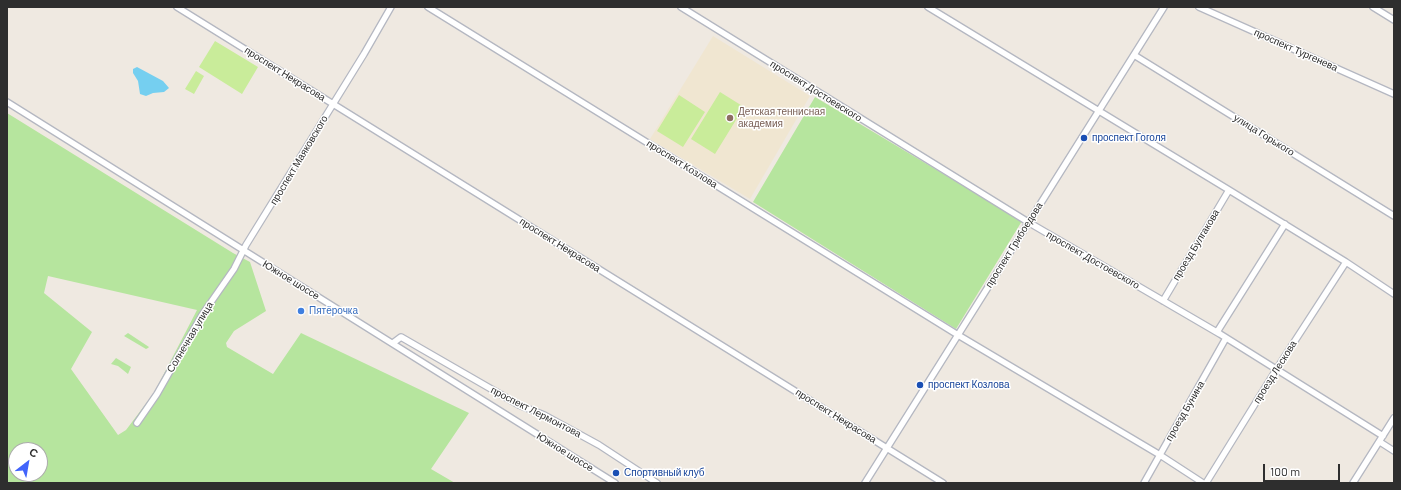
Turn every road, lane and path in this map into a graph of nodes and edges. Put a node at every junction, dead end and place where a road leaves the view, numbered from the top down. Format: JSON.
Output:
{"nodes":[{"id":1,"x":178,"y":7,"type":"edge"},
{"id":2,"x":391,"y":7,"type":"edge"},
{"id":3,"x":428,"y":7,"type":"edge"},
{"id":4,"x":681,"y":7,"type":"edge"},
{"id":5,"x":928,"y":7,"type":"edge"},
{"id":6,"x":1164,"y":7,"type":"edge"},
{"id":7,"x":1199,"y":7,"type":"edge"},
{"id":8,"x":1373,"y":7,"type":"edge"},
{"id":9,"x":1394,"y":20,"type":"edge"},
{"id":10,"x":1134,"y":55,"type":"junction"},
{"id":11,"x":1394,"y":94,"type":"edge"},
{"id":12,"x":7,"y":102,"type":"edge"},
{"id":13,"x":333,"y":104,"type":"junction"},
{"id":14,"x":1098,"y":112,"type":"junction"},
{"id":15,"x":1229,"y":190,"type":"junction"},
{"id":16,"x":1394,"y":216,"type":"edge"},
{"id":17,"x":1028,"y":222,"type":"junction"},
{"id":18,"x":1284,"y":224,"type":"junction"},
{"id":19,"x":243,"y":250,"type":"junction"},
{"id":20,"x":1346,"y":262,"type":"junction"},
{"id":21,"x":1394,"y":294,"type":"edge"},
{"id":22,"x":1163,"y":301,"type":"junction"},
{"id":23,"x":1217,"y":332,"type":"junction"},
{"id":24,"x":958,"y":335,"type":"junction"},
{"id":25,"x":1226,"y":338,"type":"junction"},
{"id":26,"x":393,"y":343,"type":"junction"},
{"id":27,"x":1276,"y":370,"type":"junction"},
{"id":28,"x":1394,"y":418,"type":"edge"},
{"id":29,"x":137,"y":423,"type":"dead end"},
{"id":30,"x":1383,"y":436,"type":"junction"},
{"id":31,"x":1380,"y":442,"type":"junction"},
{"id":32,"x":887,"y":447,"type":"junction"},
{"id":33,"x":1394,"y":451,"type":"edge"},
{"id":34,"x":1160,"y":455,"type":"junction"},
{"id":35,"x":615,"y":483,"type":"edge"},
{"id":36,"x":657,"y":483,"type":"edge"},
{"id":37,"x":865,"y":483,"type":"edge"},
{"id":38,"x":943,"y":483,"type":"edge"},
{"id":39,"x":1144,"y":483,"type":"edge"},
{"id":40,"x":1203,"y":483,"type":"edge"},
{"id":41,"x":1206,"y":483,"type":"edge"},
{"id":42,"x":1353,"y":483,"type":"edge"}],
"edges":[{"from":1,"to":13,"type":"street","name":"проспект Некрасова"},
{"from":2,"to":13,"type":"street","name":"проспект Маяковского"},
{"from":3,"to":24,"type":"street","name":"проспект Козлова"},
{"from":4,"to":17,"type":"street","name":"проспект Достоевского"},
{"from":5,"to":14,"type":"street"},
{"from":6,"to":10,"type":"street","name":"проспект Грибоедова"},
{"from":7,"to":11,"type":"street","name":"проспект Тургенева"},
{"from":8,"to":9,"type":"street"},
{"from":10,"to":14,"type":"street","name":"проспект Грибоедова"},
{"from":10,"to":16,"type":"street","name":"улица Горького"},
{"from":12,"to":19,"type":"street","name":"Южное шоссе"},
{"from":13,"to":19,"type":"street","name":"проспект Маяковского"},
{"from":13,"to":32,"type":"street","name":"проспект Некрасова"},
{"from":14,"to":15,"type":"street"},
{"from":14,"to":17,"type":"street","name":"проспект Грибоедова"},
{"from":15,"to":18,"type":"street"},
{"from":15,"to":22,"type":"street","name":"проезд Булгакова"},
{"from":17,"to":22,"type":"street","name":"проспект Достоевского"},
{"from":17,"to":24,"type":"street","name":"проспект Грибоедова"},
{"from":18,"to":20,"type":"street"},
{"from":18,"to":23,"type":"street"},
{"from":19,"to":26,"type":"street","name":"Южное шоссе"},
{"from":19,"to":29,"type":"street","name":"Солнечная улица"},
{"from":20,"to":21,"type":"street"},
{"from":20,"to":27,"type":"street","name":"проезд Лескова"},
{"from":22,"to":23,"type":"street","name":"проспект Достоевского"},
{"from":23,"to":25,"type":"street","name":"проспект Достоевского"},
{"from":24,"to":32,"type":"street","name":"проспект Грибоедова"},
{"from":24,"to":34,"type":"street","name":"проспект Козлова"},
{"from":25,"to":27,"type":"street","name":"проспект Достоевского"},
{"from":25,"to":34,"type":"street","name":"проезд Бунина"},
{"from":26,"to":35,"type":"street","name":"Южное шоссе"},
{"from":26,"to":36,"type":"street","name":"проспект Лермонтова"},
{"from":27,"to":30,"type":"street","name":"проспект Достоевского"},
{"from":27,"to":41,"type":"street","name":"проезд Лескова"},
{"from":28,"to":30,"type":"street"},
{"from":30,"to":31,"type":"street"},
{"from":31,"to":33,"type":"street"},
{"from":31,"to":42,"type":"street"},
{"from":32,"to":37,"type":"street","name":"проспект Грибоедова"},
{"from":32,"to":38,"type":"street","name":"проспект Некрасова"},
{"from":34,"to":39,"type":"street","name":"проезд Бунина"},
{"from":34,"to":40,"type":"street","name":"проспект Козлова"}]}
